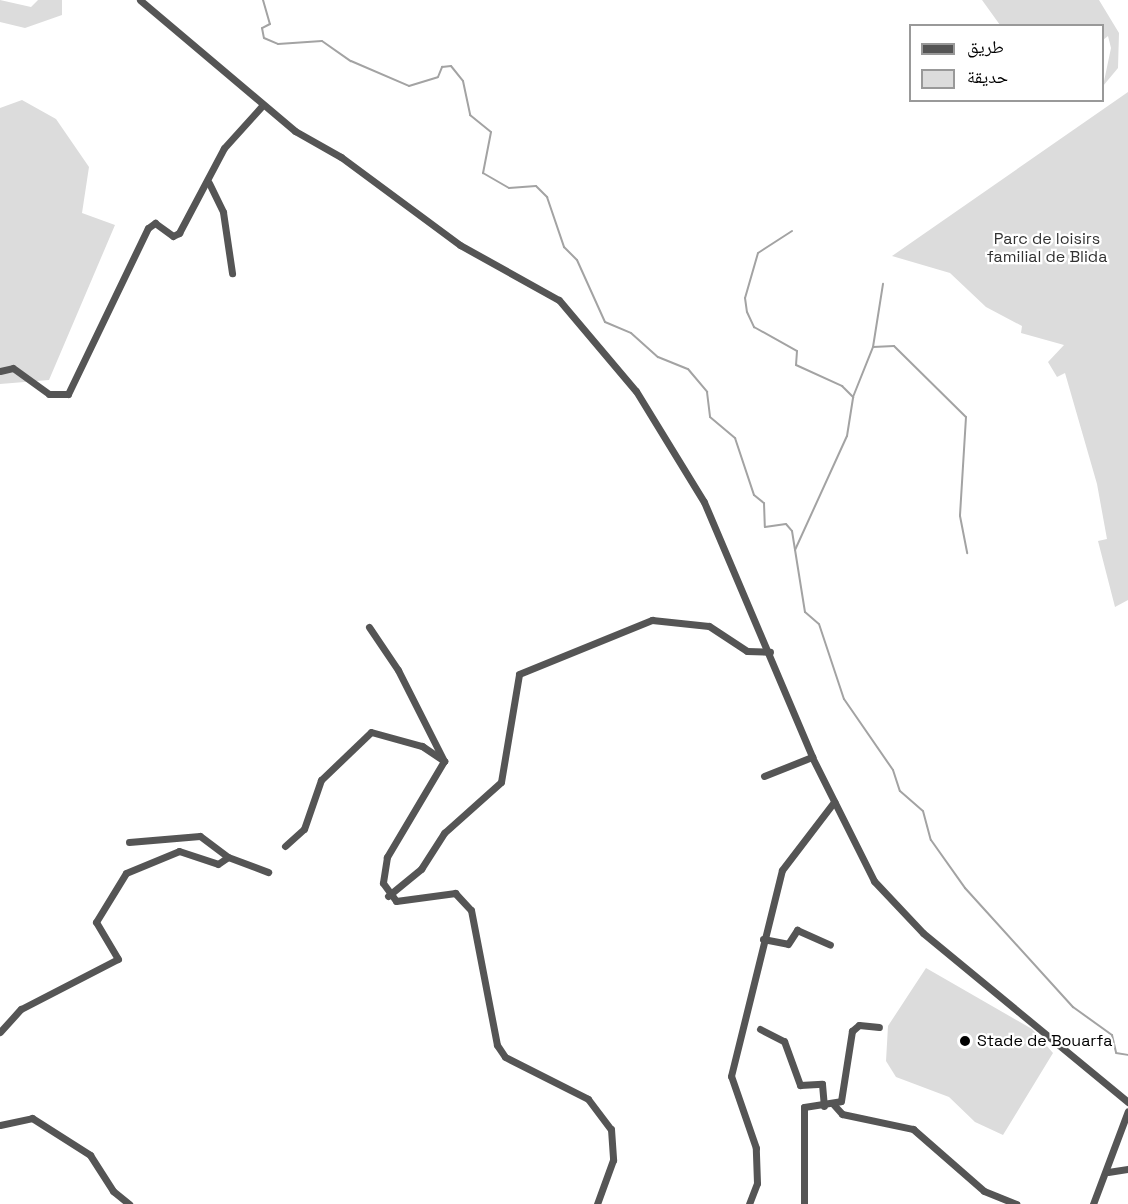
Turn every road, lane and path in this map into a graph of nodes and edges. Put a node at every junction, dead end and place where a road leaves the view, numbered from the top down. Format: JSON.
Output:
{"nodes":[{"id":1,"x":140,"y":0,"type":"edge"},
{"id":2,"x":262,"y":106,"type":"junction"},
{"id":3,"x":210,"y":183,"type":"junction"},
{"id":4,"x":232,"y":273,"type":"dead end"},
{"id":5,"x":0,"y":371,"type":"edge"},
{"id":6,"x":369,"y":627,"type":"dead end"},
{"id":7,"x":770,"y":652,"type":"junction"},
{"id":8,"x":812,"y":757,"type":"junction"},
{"id":9,"x":444,"y":761,"type":"junction"},
{"id":10,"x":764,"y":776,"type":"dead end"},
{"id":11,"x":834,"y":802,"type":"junction"},
{"id":12,"x":129,"y":842,"type":"dead end"},
{"id":13,"x":285,"y":846,"type":"dead end"},
{"id":14,"x":228,"y":857,"type":"junction"},
{"id":15,"x":268,"y":872,"type":"dead end"},
{"id":16,"x":388,"y":896,"type":"junction"},
{"id":17,"x":763,"y":939,"type":"junction"},
{"id":18,"x":830,"y":945,"type":"dead end"},
{"id":19,"x":879,"y":1027,"type":"dead end"},
{"id":20,"x":760,"y":1029,"type":"dead end"},
{"id":21,"x":0,"y":1032,"type":"edge"},
{"id":22,"x":1128,"y":1102,"type":"edge"},
{"id":23,"x":824,"y":1106,"type":"junction"},
{"id":24,"x":834,"y":1106,"type":"junction"},
{"id":25,"x":1128,"y":1112,"type":"edge"},
{"id":26,"x":0,"y":1125,"type":"edge"},
{"id":27,"x":1128,"y":1170,"type":"edge"},
{"id":28,"x":1108,"y":1172,"type":"junction"},
{"id":29,"x":129,"y":1204,"type":"edge"},
{"id":30,"x":597,"y":1204,"type":"edge"},
{"id":31,"x":749,"y":1204,"type":"edge"},
{"id":32,"x":804,"y":1204,"type":"edge"},
{"id":33,"x":1017,"y":1204,"type":"edge"},
{"id":34,"x":1093,"y":1204,"type":"edge"}],
"edges":[{"from":1,"to":2,"type":"street"},
{"from":2,"to":3,"type":"street"},
{"from":2,"to":7,"type":"street"},
{"from":3,"to":4,"type":"street"},
{"from":3,"to":5,"type":"street"},
{"from":6,"to":9,"type":"street"},
{"from":7,"to":8,"type":"street"},
{"from":7,"to":16,"type":"street"},
{"from":8,"to":10,"type":"street"},
{"from":8,"to":11,"type":"street"},
{"from":9,"to":13,"type":"street"},
{"from":9,"to":16,"type":"street"},
{"from":11,"to":17,"type":"street"},
{"from":11,"to":22,"type":"street"},
{"from":12,"to":14,"type":"street"},
{"from":14,"to":15,"type":"street"},
{"from":14,"to":21,"type":"street"},
{"from":16,"to":30,"type":"street"},
{"from":17,"to":18,"type":"street"},
{"from":17,"to":31,"type":"street"},
{"from":19,"to":24,"type":"street"},
{"from":20,"to":23,"type":"street"},
{"from":23,"to":24,"type":"street"},
{"from":23,"to":32,"type":"street"},
{"from":24,"to":33,"type":"street"},
{"from":25,"to":28,"type":"street"},
{"from":26,"to":29,"type":"street"},
{"from":27,"to":28,"type":"street"},
{"from":28,"to":34,"type":"street"}]}
